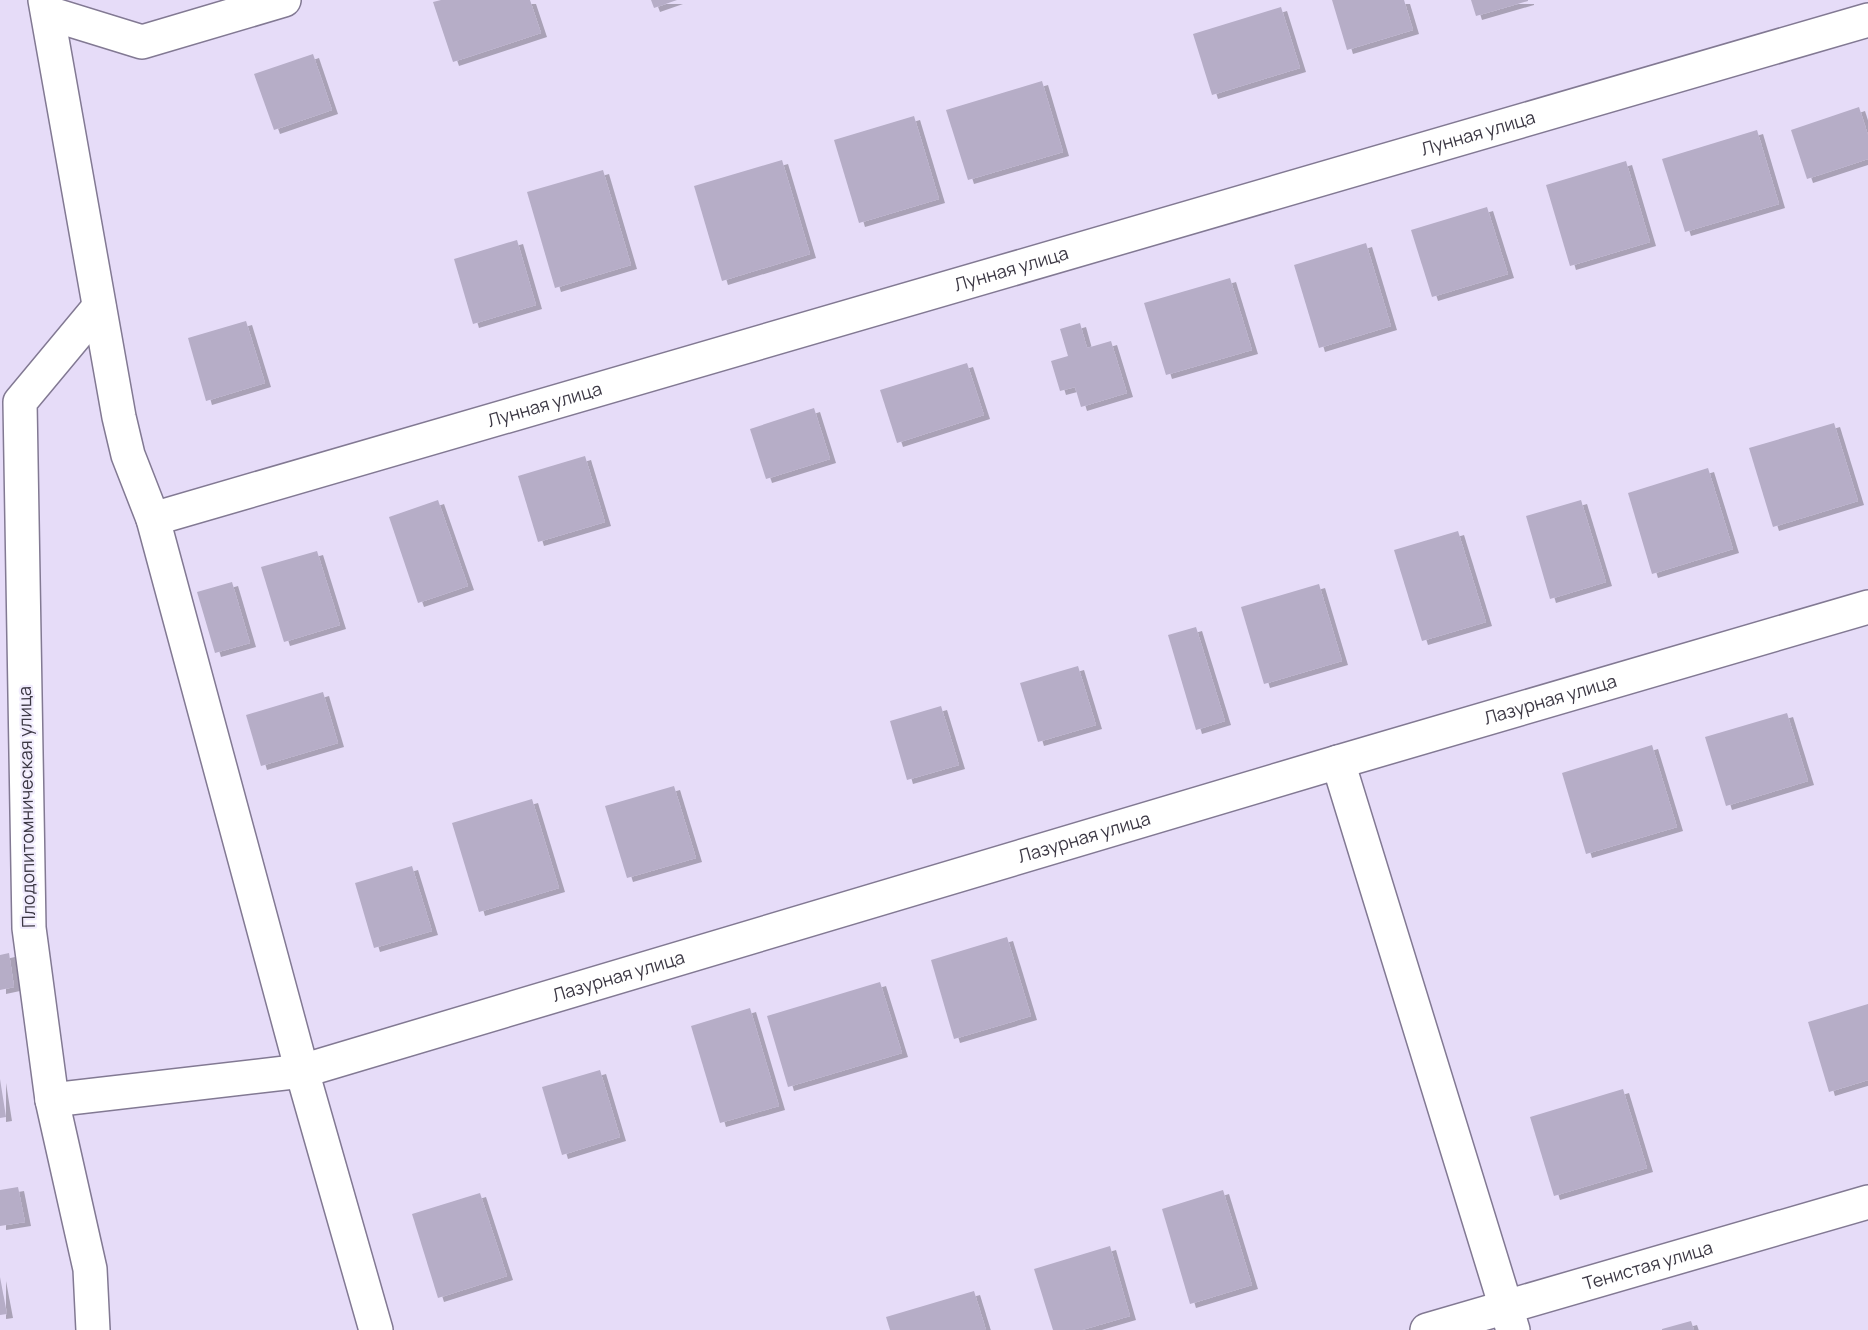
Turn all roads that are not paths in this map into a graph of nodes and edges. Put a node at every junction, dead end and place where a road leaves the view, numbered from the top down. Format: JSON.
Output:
{"nodes":[{"id":1,"x":284,"y":0,"type":"edge"},
{"id":2,"x":46,"y":7,"type":"edge"},
{"id":3,"x":1868,"y":20,"type":"edge"},
{"id":4,"x":99,"y":307,"type":"junction"},
{"id":5,"x":153,"y":519,"type":"junction"},
{"id":6,"x":1868,"y":607,"type":"edge"},
{"id":7,"x":1338,"y":762,"type":"junction"},
{"id":8,"x":14,"y":929,"type":"edge"},
{"id":9,"x":302,"y":1071,"type":"junction"},
{"id":10,"x":52,"y":1100,"type":"junction"},
{"id":11,"x":1868,"y":1202,"type":"edge"},
{"id":12,"x":1509,"y":1319,"type":"edge"},
{"id":13,"x":93,"y":1330,"type":"edge"},
{"id":14,"x":376,"y":1330,"type":"edge"},
{"id":15,"x":1427,"y":1330,"type":"edge"}],
"edges":[{"from":1,"to":2,"type":"street"},
{"from":2,"to":4,"type":"street"},
{"from":3,"to":5,"type":"street","name":"Лунная улица"},
{"from":4,"to":5,"type":"street"},
{"from":4,"to":8,"type":"street","name":"Плодопитомническая улица"},
{"from":5,"to":9,"type":"street"},
{"from":6,"to":7,"type":"street","name":"Лазурная улица"},
{"from":7,"to":9,"type":"street","name":"Лазурная улица"},
{"from":7,"to":12,"type":"street"},
{"from":8,"to":10,"type":"street","name":"Плодопитомническая улица"},
{"from":9,"to":10,"type":"street","name":"Лазурная улица"},
{"from":9,"to":14,"type":"street"},
{"from":10,"to":13,"type":"street","name":"Плодопитомническая улица"},
{"from":11,"to":12,"type":"street","name":"Тенистая улица"},
{"from":12,"to":15,"type":"street","name":"Тенистая улица"}]}
